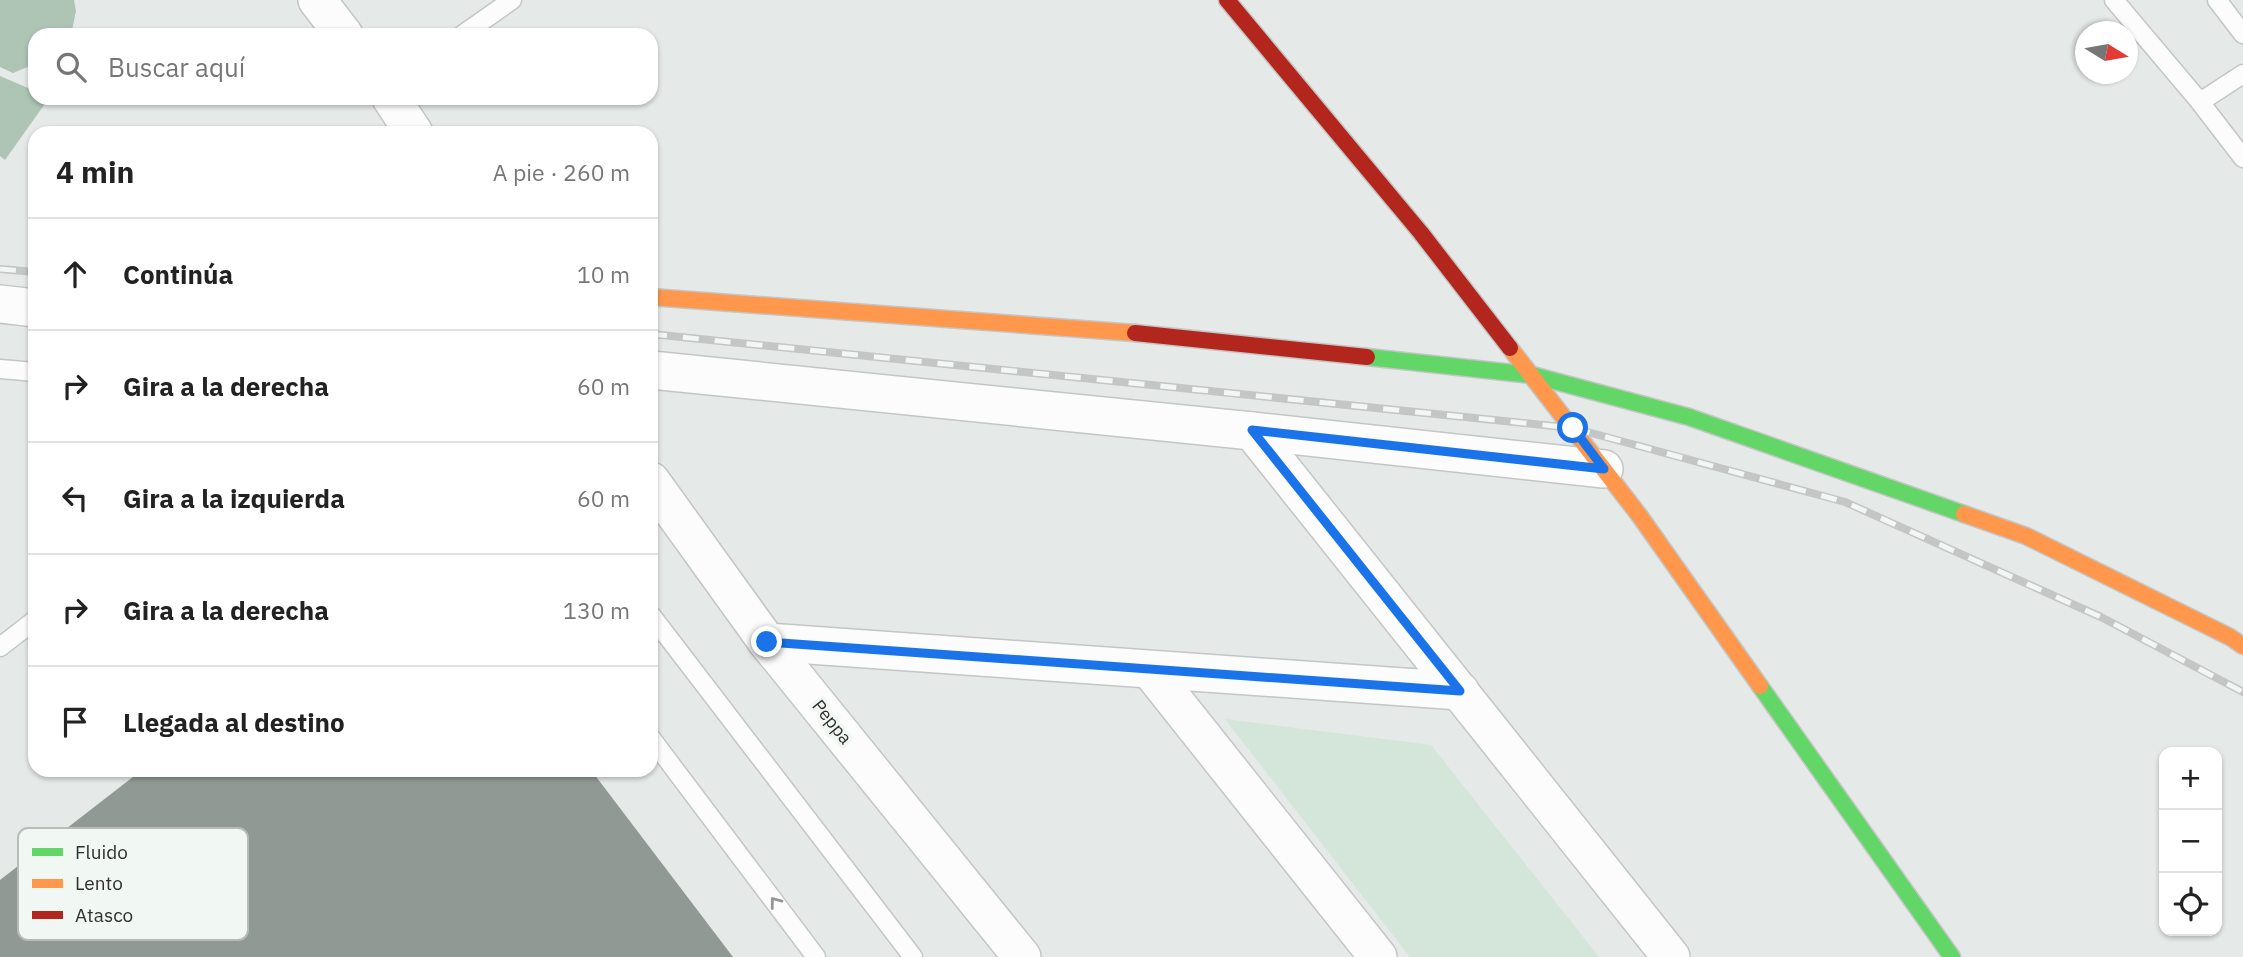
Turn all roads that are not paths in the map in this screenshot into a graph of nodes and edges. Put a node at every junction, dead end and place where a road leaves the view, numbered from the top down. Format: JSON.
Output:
{"nodes":[{"id":1,"x":317,"y":0,"type":"edge"},
{"id":2,"x":512,"y":0,"type":"edge"},
{"id":3,"x":1227,"y":0,"type":"edge"},
{"id":4,"x":2115,"y":0,"type":"edge"},
{"id":5,"x":2217,"y":0,"type":"edge"},
{"id":6,"x":339,"y":28,"type":"edge"},
{"id":7,"x":472,"y":28,"type":"edge"},
{"id":8,"x":2243,"y":34,"type":"edge"},
{"id":9,"x":2243,"y":74,"type":"edge"},
{"id":10,"x":2200,"y":102,"type":"junction"},
{"id":11,"x":396,"y":105,"type":"edge"},
{"id":12,"x":409,"y":126,"type":"edge"},
{"id":13,"x":2243,"y":158,"type":"edge"},
{"id":14,"x":658,"y":298,"type":"edge"},
{"id":15,"x":0,"y":304,"type":"edge"},
{"id":16,"x":28,"y":307,"type":"edge"},
{"id":17,"x":0,"y":369,"type":"edge"},
{"id":18,"x":28,"y":371,"type":"edge"},
{"id":19,"x":658,"y":371,"type":"edge"},
{"id":20,"x":1532,"y":375,"type":"junction"},
{"id":21,"x":1252,"y":430,"type":"junction"},
{"id":22,"x":1604,"y":469,"type":"junction"},
{"id":23,"x":658,"y":491,"type":"edge"},
{"id":24,"x":658,"y":624,"type":"edge"},
{"id":25,"x":28,"y":625,"type":"edge"},
{"id":26,"x":767,"y":642,"type":"junction"},
{"id":27,"x":2243,"y":646,"type":"edge"},
{"id":28,"x":0,"y":647,"type":"edge"},
{"id":29,"x":1150,"y":670,"type":"junction"},
{"id":30,"x":1460,"y":691,"type":"junction"},
{"id":31,"x":658,"y":747,"type":"edge"},
{"id":32,"x":816,"y":957,"type":"edge"},
{"id":33,"x":913,"y":957,"type":"edge"},
{"id":34,"x":1022,"y":957,"type":"edge"},
{"id":35,"x":1378,"y":957,"type":"edge"},
{"id":36,"x":1671,"y":957,"type":"edge"},
{"id":37,"x":1952,"y":957,"type":"edge"}],
"edges":[{"from":1,"to":6,"type":"street"},
{"from":2,"to":7,"type":"lane"},
{"from":3,"to":20,"type":"street"},
{"from":4,"to":10,"type":"lane"},
{"from":5,"to":8,"type":"lane"},
{"from":9,"to":10,"type":"lane"},
{"from":10,"to":13,"type":"lane"},
{"from":11,"to":12,"type":"street"},
{"from":14,"to":20,"type":"street"},
{"from":15,"to":16,"type":"street"},
{"from":17,"to":18,"type":"lane"},
{"from":19,"to":21,"type":"street"},
{"from":20,"to":22,"type":"street"},
{"from":20,"to":27,"type":"street"},
{"from":21,"to":22,"type":"street"},
{"from":21,"to":30,"type":"street"},
{"from":22,"to":37,"type":"street"},
{"from":23,"to":26,"type":"street","name":"Peppa"},
{"from":24,"to":33,"type":"lane"},
{"from":25,"to":28,"type":"lane"},
{"from":26,"to":29,"type":"street"},
{"from":26,"to":34,"type":"street","name":"Peppa"},
{"from":29,"to":30,"type":"street"},
{"from":29,"to":35,"type":"street"},
{"from":30,"to":36,"type":"street"},
{"from":32,"to":31,"type":"lane","one_way":true}]}
